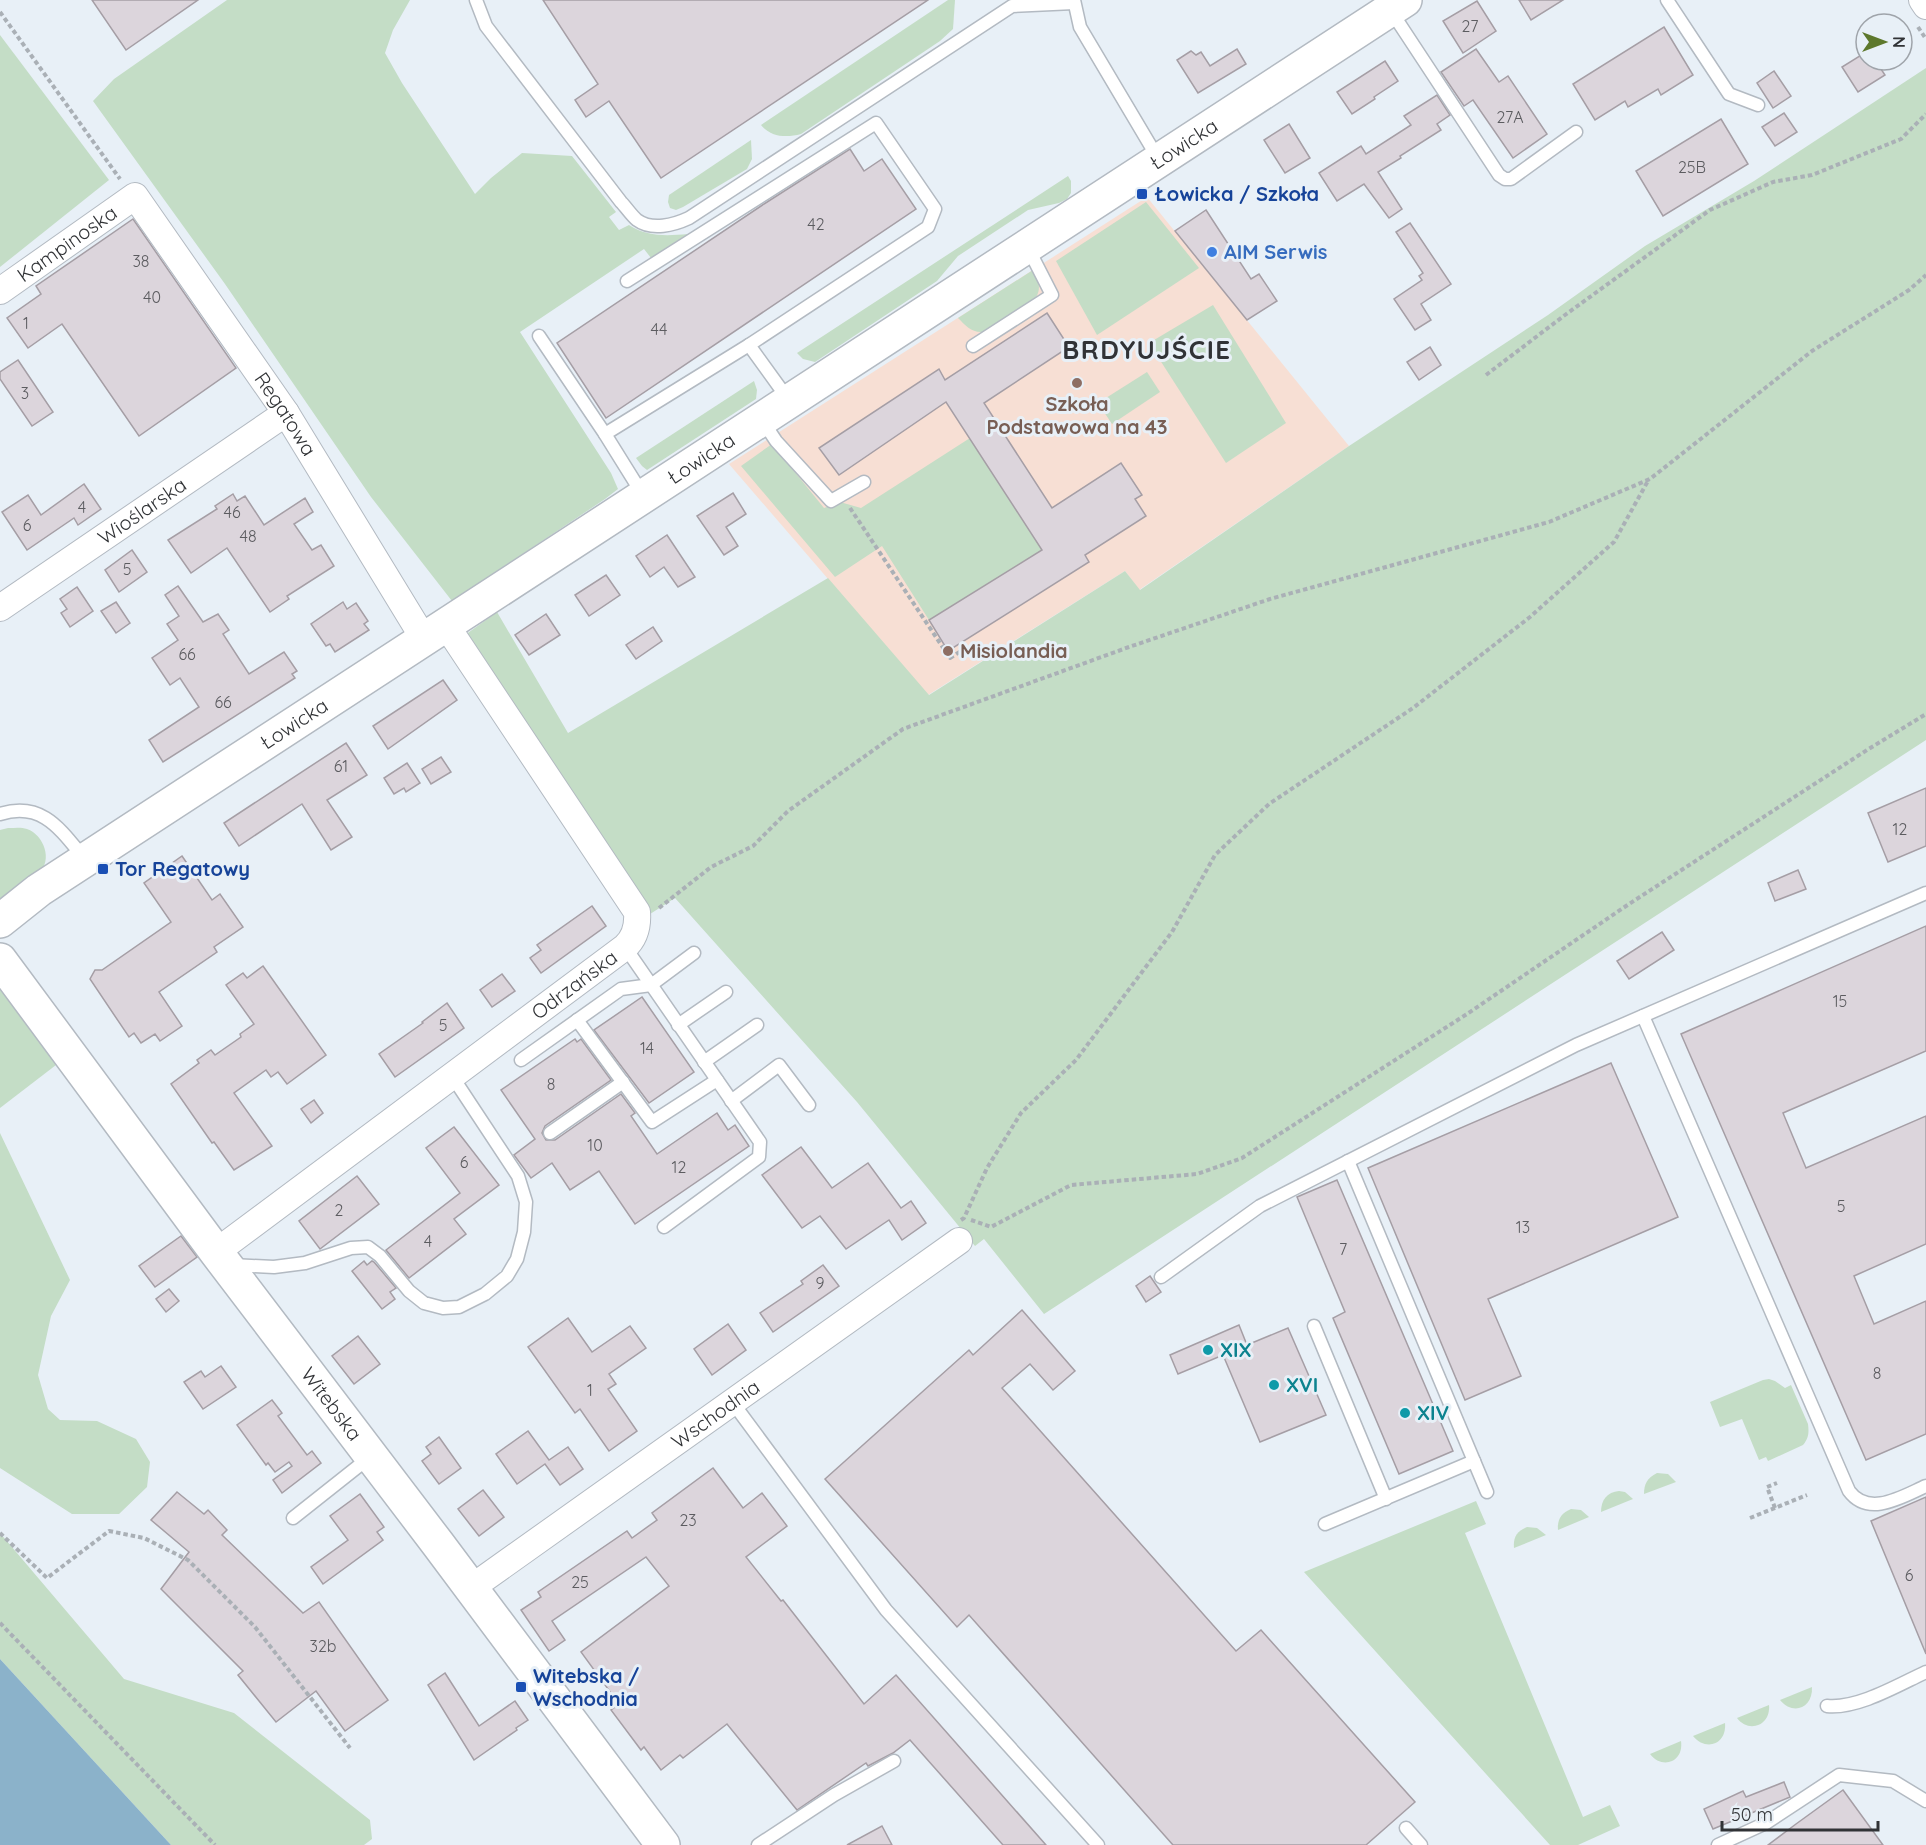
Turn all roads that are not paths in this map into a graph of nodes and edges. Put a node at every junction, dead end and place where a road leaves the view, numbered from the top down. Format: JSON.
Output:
{"nodes":[{"id":1,"x":476,"y":0,"type":"edge"},
{"id":2,"x":1667,"y":0,"type":"edge"},
{"id":3,"x":1922,"y":0,"type":"edge"},
{"id":4,"x":1074,"y":1,"type":"edge"},
{"id":5,"x":1397,"y":5,"type":"edge"},
{"id":6,"x":1926,"y":6,"type":"edge"},
{"id":7,"x":1758,"y":105,"type":"dead end"},
{"id":8,"x":1576,"y":132,"type":"dead end"},
{"id":9,"x":1159,"y":161,"type":"junction"},
{"id":10,"x":135,"y":196,"type":"joint"},
{"id":11,"x":1027,"y":247,"type":"junction"},
{"id":12,"x":627,"y":281,"type":"dead end"},
{"id":13,"x":0,"y":291,"type":"edge"},
{"id":14,"x":539,"y":336,"type":"dead end"},
{"id":15,"x":749,"y":345,"type":"junction"},
{"id":16,"x":973,"y":346,"type":"dead end"},
{"id":17,"x":789,"y":400,"type":"junction"},
{"id":18,"x":286,"y":414,"type":"junction"},
{"id":19,"x":761,"y":419,"type":"junction"},
{"id":20,"x":605,"y":434,"type":"junction"},
{"id":21,"x":864,"y":482,"type":"dead end"},
{"id":22,"x":643,"y":496,"type":"junction"},
{"id":23,"x":0,"y":608,"type":"edge"},
{"id":24,"x":435,"y":632,"type":"junction"},
{"id":25,"x":0,"y":814,"type":"edge"},
{"id":26,"x":86,"y":860,"type":"junction"},
{"id":27,"x":1926,"y":893,"type":"edge"},
{"id":28,"x":0,"y":921,"type":"edge"},
{"id":29,"x":625,"y":947,"type":"junction"},
{"id":30,"x":694,"y":953,"type":"dead end"},
{"id":31,"x":0,"y":960,"type":"edge"},
{"id":32,"x":651,"y":985,"type":"junction"},
{"id":33,"x":726,"y":992,"type":"dead end"},
{"id":34,"x":1643,"y":1016,"type":"junction"},
{"id":35,"x":577,"y":1020,"type":"junction"},
{"id":36,"x":678,"y":1025,"type":"junction"},
{"id":37,"x":757,"y":1025,"type":"dead end"},
{"id":38,"x":521,"y":1060,"type":"dead end"},
{"id":39,"x":704,"y":1062,"type":"junction"},
{"id":40,"x":452,"y":1076,"type":"junction"},
{"id":41,"x":717,"y":1080,"type":"junction"},
{"id":42,"x":623,"y":1082,"type":"junction"},
{"id":43,"x":731,"y":1101,"type":"junction"},
{"id":44,"x":809,"y":1105,"type":"dead end"},
{"id":45,"x":550,"y":1133,"type":"dead end"},
{"id":46,"x":1348,"y":1161,"type":"junction"},
{"id":47,"x":664,"y":1227,"type":"dead end"},
{"id":48,"x":960,"y":1227,"type":"road end"},
{"id":49,"x":221,"y":1258,"type":"junction"},
{"id":50,"x":1161,"y":1277,"type":"dead end"},
{"id":51,"x":1314,"y":1326,"type":"dead end"},
{"id":52,"x":733,"y":1403,"type":"junction"},
{"id":53,"x":371,"y":1456,"type":"junction"},
{"id":54,"x":1474,"y":1461,"type":"junction"},
{"id":55,"x":1926,"y":1486,"type":"edge"},
{"id":56,"x":1487,"y":1492,"type":"dead end"},
{"id":57,"x":1386,"y":1499,"type":"junction"},
{"id":58,"x":293,"y":1518,"type":"dead end"},
{"id":59,"x":1325,"y":1524,"type":"dead end"},
{"id":60,"x":471,"y":1588,"type":"junction"},
{"id":61,"x":1926,"y":1672,"type":"edge"},
{"id":62,"x":1827,"y":1706,"type":"dead end"},
{"id":63,"x":894,"y":1761,"type":"dead end"},
{"id":64,"x":1926,"y":1801,"type":"edge"},
{"id":65,"x":1406,"y":1828,"type":"dead end"},
{"id":66,"x":663,"y":1845,"type":"edge"},
{"id":67,"x":758,"y":1845,"type":"edge"},
{"id":68,"x":1098,"y":1845,"type":"edge"},
{"id":69,"x":1420,"y":1845,"type":"edge"},
{"id":70,"x":1718,"y":1845,"type":"edge"}],
"edges":[{"from":1,"to":4,"type":"lane"},
{"from":2,"to":7,"type":"lane"},
{"from":3,"to":6,"type":"street"},
{"from":4,"to":9,"type":"lane"},
{"from":5,"to":8,"type":"lane"},
{"from":5,"to":9,"type":"street","name":"Łowicka"},
{"from":9,"to":11,"type":"street","name":"Łowicka"},
{"from":10,"to":13,"type":"street","name":"Kampinoska"},
{"from":10,"to":18,"type":"street","name":"Regatowa"},
{"from":11,"to":16,"type":"lane"},
{"from":11,"to":17,"type":"street","name":"Łowicka"},
{"from":12,"to":15,"type":"lane"},
{"from":14,"to":20,"type":"lane"},
{"from":15,"to":17,"type":"lane"},
{"from":15,"to":20,"type":"lane"},
{"from":17,"to":19,"type":"street","name":"Łowicka"},
{"from":18,"to":23,"type":"street","name":"Wioślarska"},
{"from":18,"to":24,"type":"street","name":"Regatowa"},
{"from":19,"to":21,"type":"lane"},
{"from":19,"to":22,"type":"street","name":"Łowicka"},
{"from":20,"to":22,"type":"lane"},
{"from":22,"to":24,"type":"street","name":"Łowicka"},
{"from":24,"to":26,"type":"street","name":"Łowicka"},
{"from":24,"to":29,"type":"street","name":"Odrzańska"},
{"from":25,"to":26,"type":"lane"},
{"from":26,"to":28,"type":"street","name":"Łowicka"},
{"from":27,"to":34,"type":"lane"},
{"from":29,"to":32,"type":"lane"},
{"from":29,"to":40,"type":"street","name":"Odrzańska"},
{"from":30,"to":32,"type":"lane"},
{"from":31,"to":49,"type":"street","name":"Witebska"},
{"from":32,"to":35,"type":"lane"},
{"from":32,"to":36,"type":"lane"},
{"from":33,"to":36,"type":"lane"},
{"from":34,"to":46,"type":"lane"},
{"from":34,"to":55,"type":"lane"},
{"from":35,"to":38,"type":"lane"},
{"from":35,"to":42,"type":"lane"},
{"from":36,"to":39,"type":"lane"},
{"from":37,"to":39,"type":"lane"},
{"from":39,"to":41,"type":"lane"},
{"from":40,"to":49,"type":"street","name":"Odrzańska"},
{"from":40,"to":49,"type":"lane"},
{"from":41,"to":42,"type":"lane"},
{"from":41,"to":43,"type":"lane"},
{"from":42,"to":45,"type":"lane"},
{"from":43,"to":44,"type":"lane"},
{"from":43,"to":47,"type":"lane"},
{"from":46,"to":50,"type":"lane"},
{"from":46,"to":54,"type":"lane"},
{"from":48,"to":52,"type":"street","name":"Wschodnia"},
{"from":49,"to":53,"type":"street","name":"Witebska"},
{"from":51,"to":57,"type":"lane"},
{"from":52,"to":60,"type":"street","name":"Wschodnia"},
{"from":52,"to":68,"type":"lane"},
{"from":53,"to":58,"type":"lane"},
{"from":53,"to":60,"type":"street","name":"Witebska"},
{"from":54,"to":56,"type":"lane"},
{"from":54,"to":57,"type":"lane"},
{"from":57,"to":59,"type":"lane"},
{"from":60,"to":66,"type":"street","name":"Witebska"},
{"from":61,"to":62,"type":"lane"},
{"from":63,"to":67,"type":"lane"},
{"from":64,"to":70,"type":"lane"},
{"from":65,"to":69,"type":"lane"}]}
